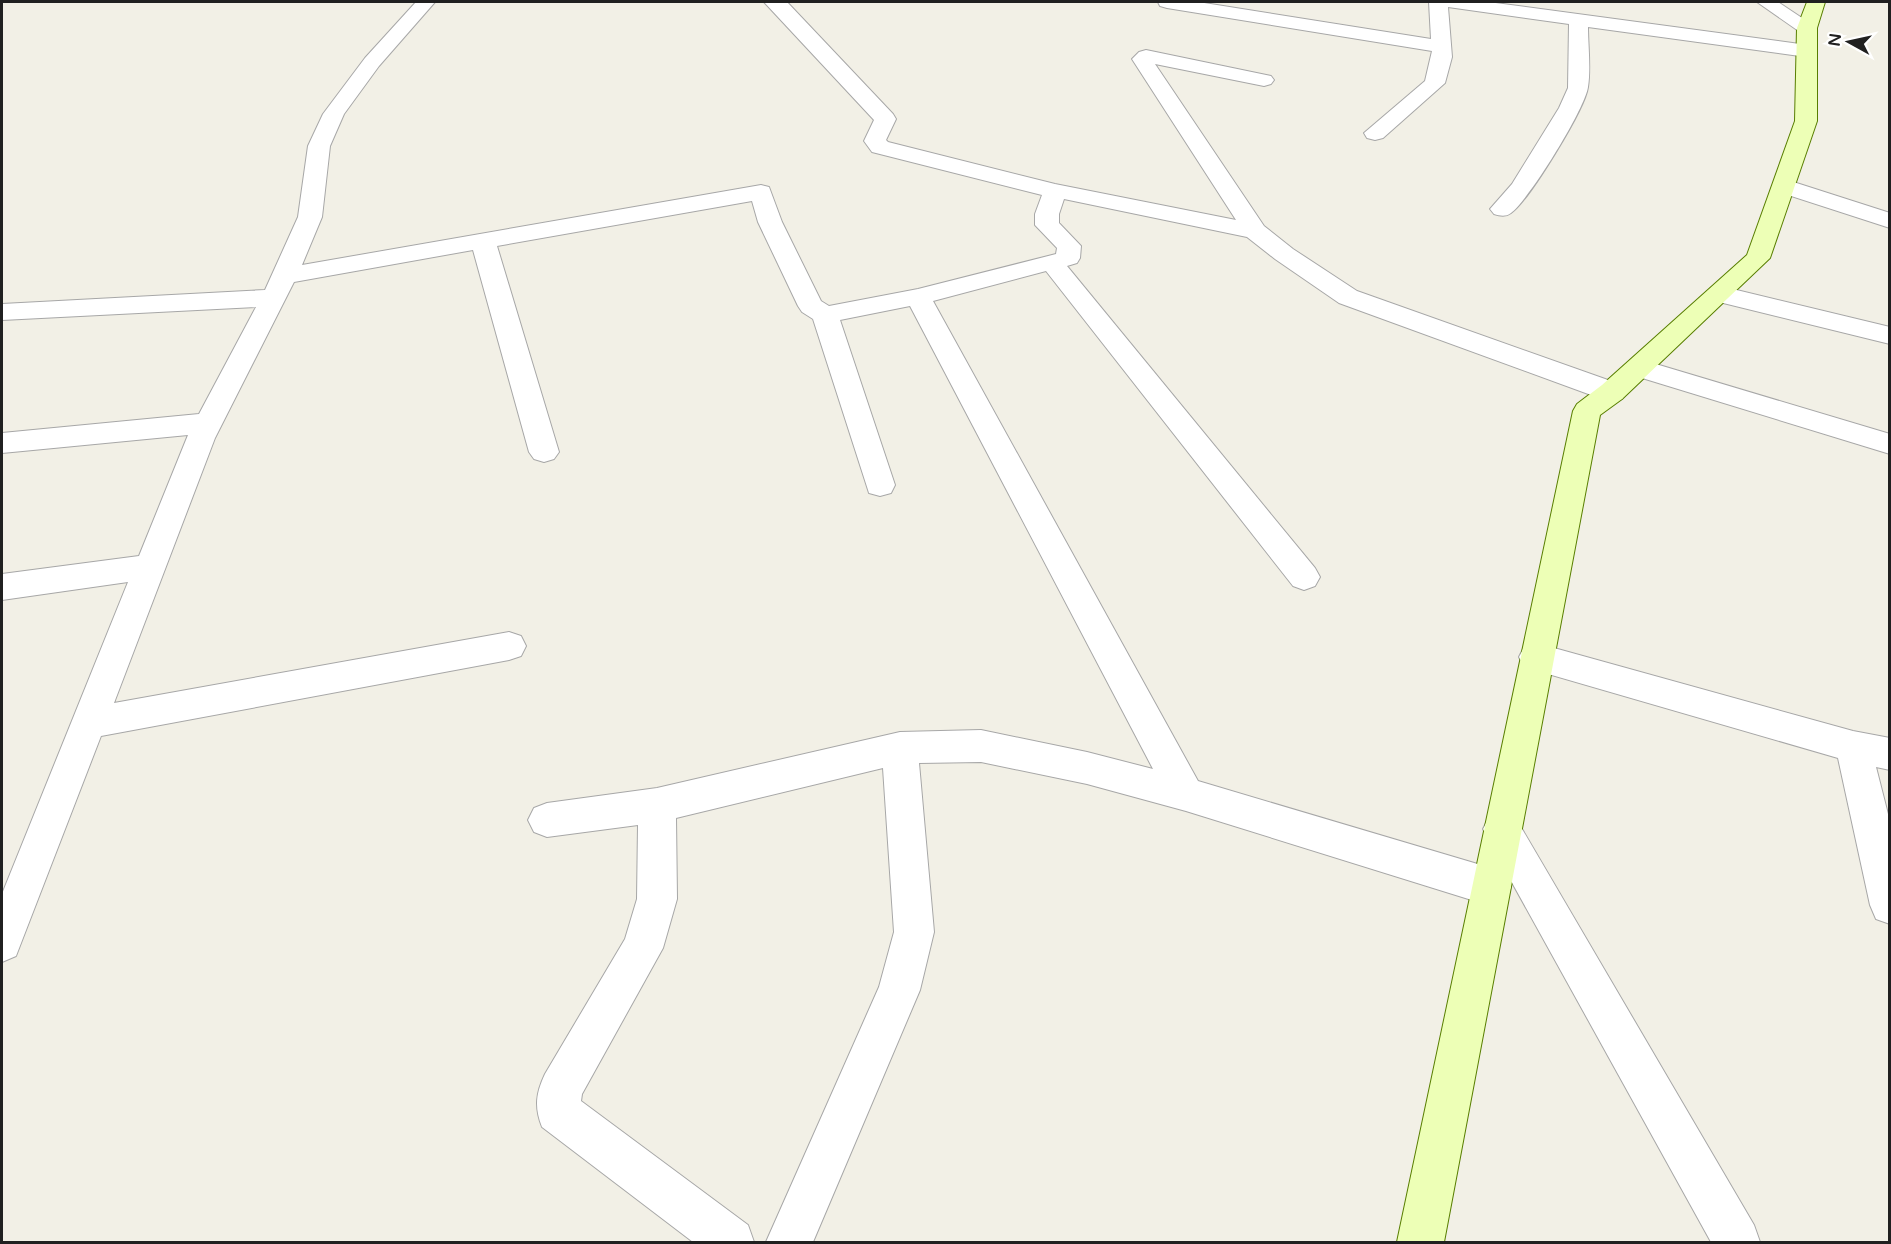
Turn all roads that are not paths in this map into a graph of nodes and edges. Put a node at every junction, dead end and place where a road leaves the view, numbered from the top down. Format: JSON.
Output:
{"nodes":[{"id":1,"x":426,"y":2,"type":"edge"},
{"id":2,"x":773,"y":2,"type":"edge"},
{"id":3,"x":1167,"y":2,"type":"edge"},
{"id":4,"x":1438,"y":2,"type":"edge"},
{"id":5,"x":1451,"y":2,"type":"edge"},
{"id":6,"x":1766,"y":2,"type":"edge"},
{"id":7,"x":1579,"y":19,"type":"junction"},
{"id":8,"x":1810,"y":27,"type":"edge"},
{"id":9,"x":1442,"y":47,"type":"junction"},
{"id":10,"x":1264,"y":80,"type":"dead end"},
{"id":11,"x":1375,"y":133,"type":"dead end"},
{"id":12,"x":1784,"y":186,"type":"junction"},
{"id":13,"x":1055,"y":191,"type":"junction"},
{"id":14,"x":1502,"y":209,"type":"dead end"},
{"id":15,"x":1890,"y":221,"type":"edge"},
{"id":16,"x":1255,"y":231,"type":"junction"},
{"id":17,"x":483,"y":241,"type":"junction"},
{"id":18,"x":1052,"y":263,"type":"junction"},
{"id":19,"x":279,"y":287,"type":"junction"},
{"id":20,"x":1720,"y":294,"type":"junction"},
{"id":21,"x":918,"y":297,"type":"junction"},
{"id":22,"x":2,"y":312,"type":"edge"},
{"id":23,"x":825,"y":315,"type":"junction"},
{"id":24,"x":1890,"y":336,"type":"edge"},
{"id":25,"x":1639,"y":368,"type":"junction"},
{"id":26,"x":1612,"y":392,"type":"junction"},
{"id":27,"x":209,"y":423,"type":"junction"},
{"id":28,"x":2,"y":443,"type":"edge"},
{"id":29,"x":1890,"y":444,"type":"edge"},
{"id":30,"x":544,"y":452,"type":"dead end"},
{"id":31,"x":880,"y":485,"type":"dead end"},
{"id":32,"x":150,"y":567,"type":"junction"},
{"id":33,"x":1304,"y":577,"type":"dead end"},
{"id":34,"x":2,"y":587,"type":"edge"},
{"id":35,"x":509,"y":646,"type":"dead end"},
{"id":36,"x":1536,"y":657,"type":"junction"},
{"id":37,"x":88,"y":723,"type":"junction"},
{"id":38,"x":1853,"y":747,"type":"junction"},
{"id":39,"x":900,"y":748,"type":"junction"},
{"id":40,"x":1890,"y":754,"type":"edge"},
{"id":41,"x":1186,"y":795,"type":"junction"},
{"id":42,"x":657,"y":805,"type":"junction"},
{"id":43,"x":547,"y":820,"type":"dead end"},
{"id":44,"x":1502,"y":829,"type":"junction"},
{"id":45,"x":1491,"y":887,"type":"junction"},
{"id":46,"x":1890,"y":905,"type":"edge"},
{"id":47,"x":2,"y":942,"type":"edge"},
{"id":48,"x":731,"y":1242,"type":"edge"},
{"id":49,"x":789,"y":1242,"type":"edge"},
{"id":50,"x":1420,"y":1242,"type":"edge"},
{"id":51,"x":1737,"y":1242,"type":"edge"}],
"edges":[{"from":1,"to":19,"type":"street"},
{"from":2,"to":13,"type":"street"},
{"from":3,"to":9,"type":"street"},
{"from":4,"to":9,"type":"street"},
{"from":5,"to":7,"type":"street"},
{"from":6,"to":8,"type":"street"},
{"from":7,"to":8,"type":"street"},
{"from":7,"to":14,"type":"street"},
{"from":8,"to":12,"type":"main road"},
{"from":9,"to":11,"type":"street"},
{"from":10,"to":16,"type":"street"},
{"from":12,"to":15,"type":"street"},
{"from":12,"to":20,"type":"main road"},
{"from":13,"to":16,"type":"street"},
{"from":13,"to":18,"type":"street"},
{"from":16,"to":26,"type":"street"},
{"from":17,"to":19,"type":"street"},
{"from":17,"to":23,"type":"street"},
{"from":17,"to":30,"type":"street"},
{"from":18,"to":21,"type":"street"},
{"from":18,"to":33,"type":"street"},
{"from":19,"to":22,"type":"street"},
{"from":19,"to":27,"type":"street"},
{"from":20,"to":24,"type":"street"},
{"from":20,"to":25,"type":"main road"},
{"from":21,"to":23,"type":"street"},
{"from":21,"to":41,"type":"street"},
{"from":23,"to":31,"type":"street"},
{"from":25,"to":26,"type":"main road"},
{"from":25,"to":29,"type":"street"},
{"from":26,"to":36,"type":"main road"},
{"from":27,"to":28,"type":"street"},
{"from":27,"to":32,"type":"street"},
{"from":32,"to":34,"type":"street"},
{"from":32,"to":37,"type":"street"},
{"from":35,"to":37,"type":"street"},
{"from":36,"to":38,"type":"street"},
{"from":36,"to":44,"type":"main road"},
{"from":37,"to":47,"type":"street"},
{"from":38,"to":40,"type":"street"},
{"from":38,"to":46,"type":"street"},
{"from":39,"to":41,"type":"street"},
{"from":39,"to":42,"type":"street"},
{"from":39,"to":49,"type":"street"},
{"from":41,"to":45,"type":"street"},
{"from":42,"to":43,"type":"street"},
{"from":42,"to":48,"type":"street"},
{"from":44,"to":45,"type":"main road"},
{"from":44,"to":51,"type":"street"},
{"from":45,"to":50,"type":"main road"}]}
